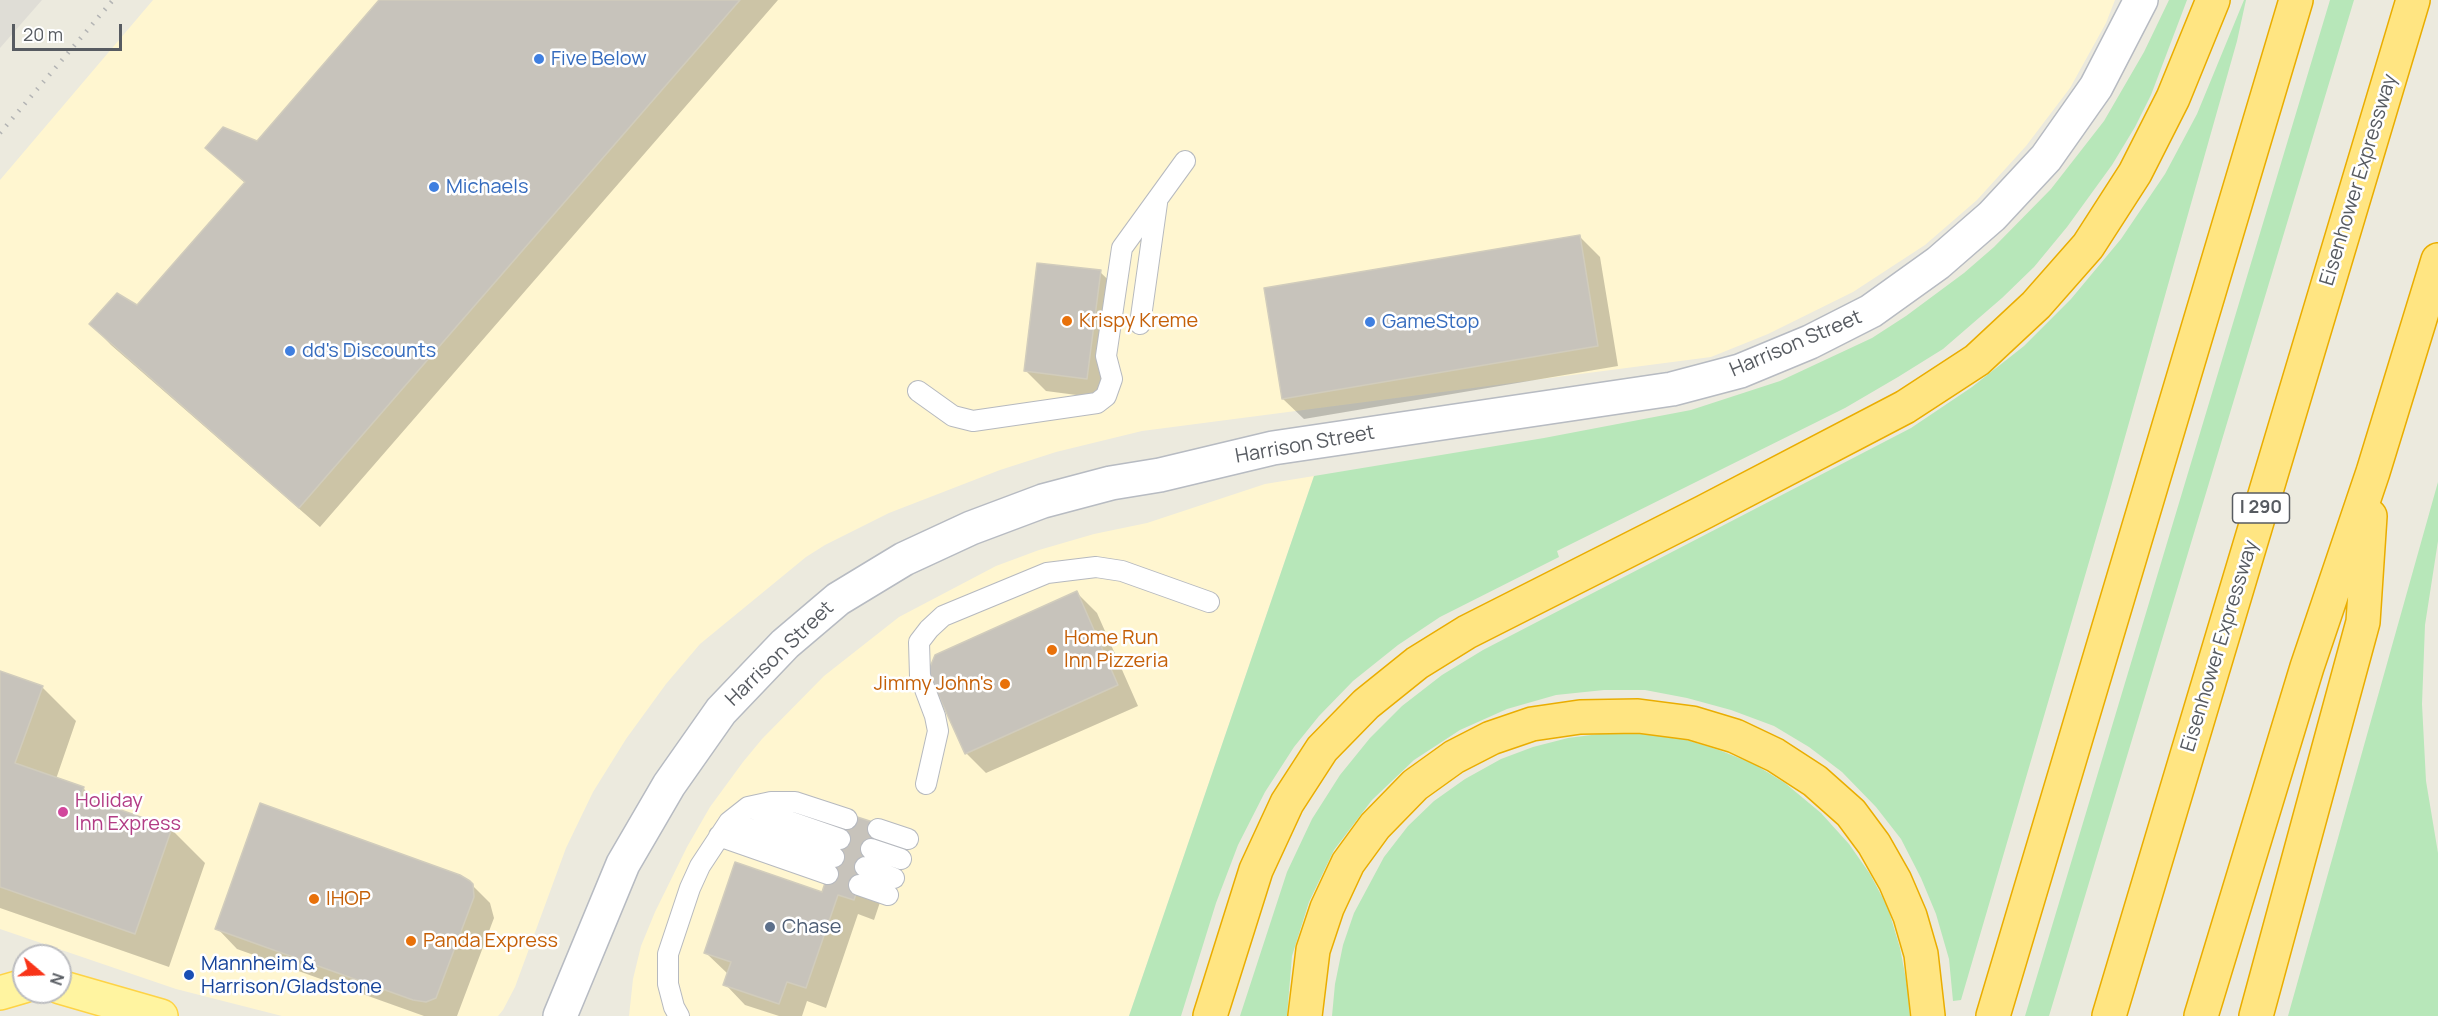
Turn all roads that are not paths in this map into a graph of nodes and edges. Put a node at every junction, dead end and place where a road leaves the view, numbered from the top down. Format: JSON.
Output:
{"nodes":[{"id":1,"x":2141,"y":0,"type":"edge"},
{"id":2,"x":2213,"y":0,"type":"edge"},
{"id":3,"x":2296,"y":0,"type":"edge"},
{"id":4,"x":2413,"y":0,"type":"edge"},
{"id":5,"x":1185,"y":161,"type":"dead end"},
{"id":6,"x":1157,"y":200,"type":"junction"},
{"id":7,"x":2438,"y":260,"type":"edge"},
{"id":8,"x":1140,"y":324,"type":"dead end"},
{"id":9,"x":918,"y":392,"type":"dead end"},
{"id":10,"x":2373,"y":472,"type":"junction"},
{"id":11,"x":1209,"y":602,"type":"dead end"},
{"id":12,"x":926,"y":784,"type":"dead end"},
{"id":13,"x":748,"y":807,"type":"junction"},
{"id":14,"x":847,"y":819,"type":"dead end"},
{"id":15,"x":724,"y":829,"type":"junction"},
{"id":16,"x":878,"y":829,"type":"dead end"},
{"id":17,"x":908,"y":838,"type":"dead end"},
{"id":18,"x":894,"y":877,"type":"joint"},
{"id":19,"x":72,"y":990,"type":"edge"},
{"id":20,"x":161,"y":1016,"type":"edge"},
{"id":21,"x":560,"y":1016,"type":"edge"},
{"id":22,"x":679,"y":1016,"type":"edge"},
{"id":23,"x":1210,"y":1016,"type":"edge"},
{"id":24,"x":1305,"y":1016,"type":"edge"},
{"id":25,"x":1928,"y":1016,"type":"edge"},
{"id":26,"x":1993,"y":1016,"type":"edge"},
{"id":27,"x":2109,"y":1016,"type":"edge"},
{"id":28,"x":2201,"y":1016,"type":"edge"},
{"id":29,"x":2256,"y":1016,"type":"edge"}],
"edges":[{"from":1,"to":21,"type":"main road","name":"Harrison Street"},
{"from":2,"to":23,"type":"highway"},
{"from":3,"to":26,"type":"highway"},
{"from":4,"to":27,"type":"highway","name":"Eisenhower Expressway","number":"I 290"},
{"from":5,"to":6,"type":"lane"},
{"from":6,"to":8,"type":"lane"},
{"from":6,"to":9,"type":"lane"},
{"from":7,"to":10,"type":"highway"},
{"from":10,"to":28,"type":"highway"},
{"from":10,"to":29,"type":"highway"},
{"from":11,"to":12,"type":"lane"},
{"from":13,"to":14,"type":"lane"},
{"from":13,"to":15,"type":"lane"},
{"from":13,"to":15,"type":"lane"},
{"from":15,"to":22,"type":"lane"},
{"from":16,"to":17,"type":"lane"},
{"from":18,"to":18,"type":"lane"},
{"from":19,"to":20,"type":"main road"},
{"from":24,"to":25,"type":"highway"}]}
